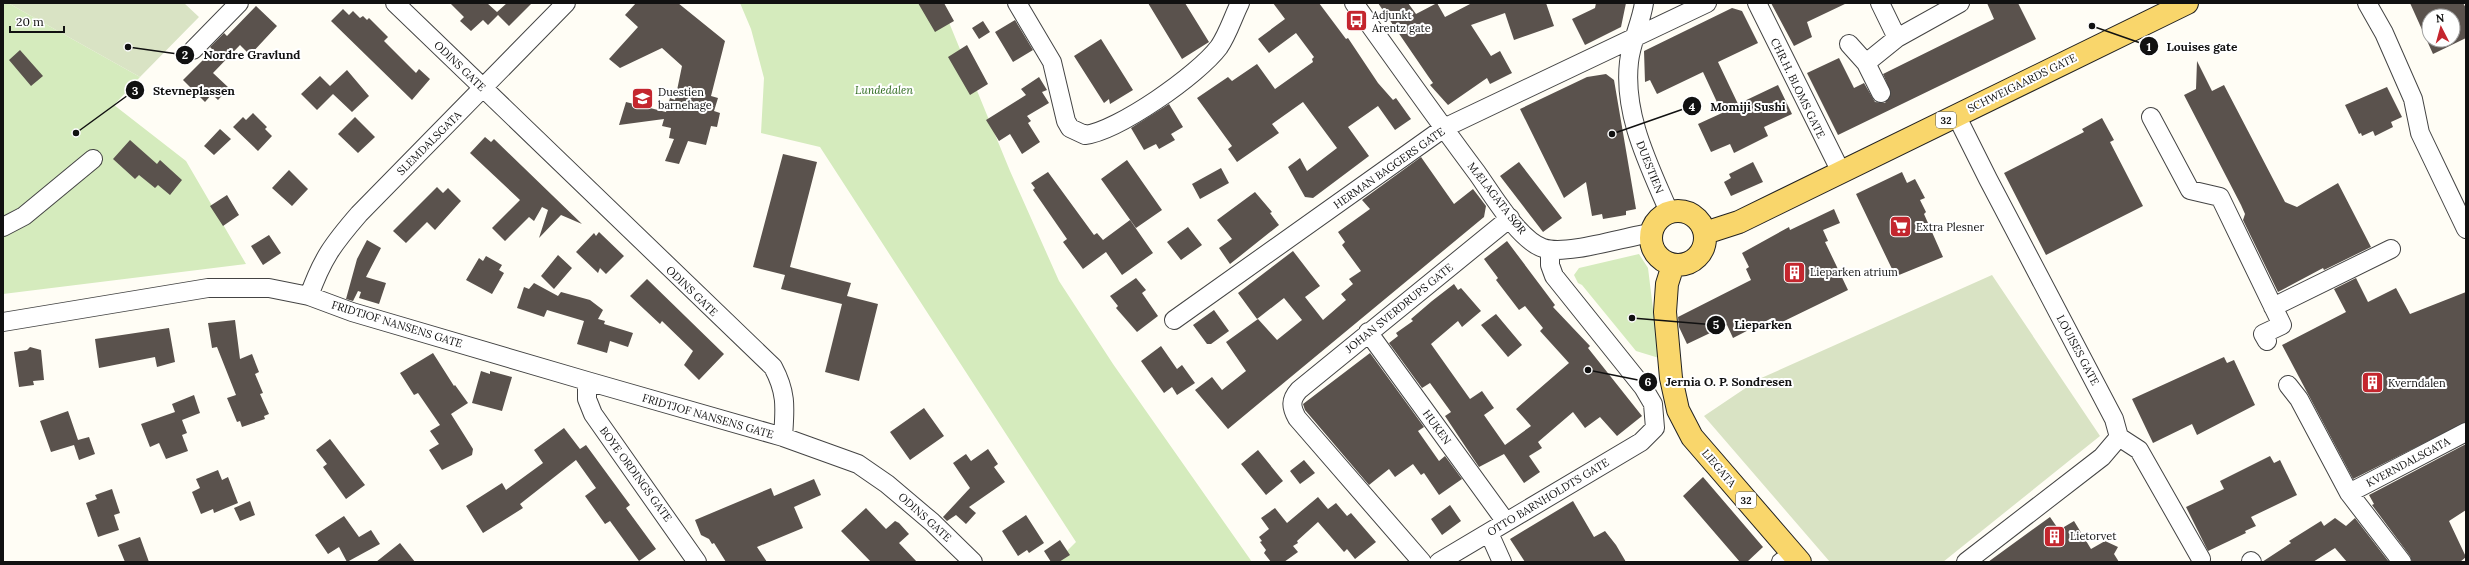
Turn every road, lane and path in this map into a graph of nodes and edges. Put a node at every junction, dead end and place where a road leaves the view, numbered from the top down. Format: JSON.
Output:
{"nodes":[{"id":1,"x":239,"y":3,"type":"edge"},
{"id":2,"x":395,"y":3,"type":"edge"},
{"id":3,"x":566,"y":3,"type":"edge"},
{"id":4,"x":1017,"y":3,"type":"edge"},
{"id":5,"x":1240,"y":3,"type":"edge"},
{"id":6,"x":1354,"y":3,"type":"edge"},
{"id":7,"x":1644,"y":3,"type":"edge"},
{"id":8,"x":1707,"y":3,"type":"edge"},
{"id":9,"x":1757,"y":3,"type":"edge"},
{"id":10,"x":1880,"y":3,"type":"edge"},
{"id":11,"x":1960,"y":3,"type":"edge"},
{"id":12,"x":2187,"y":3,"type":"edge"},
{"id":13,"x":2367,"y":3,"type":"edge"},
{"id":14,"x":1634,"y":38,"type":"junction"},
{"id":15,"x":1896,"y":38,"type":"junction"},
{"id":16,"x":1849,"y":44,"type":"dead end"},
{"id":17,"x":193,"y":50,"type":"dead end"},
{"id":18,"x":1866,"y":63,"type":"junction"},
{"id":19,"x":483,"y":88,"type":"junction"},
{"id":20,"x":1881,"y":93,"type":"dead end"},
{"id":21,"x":1956,"y":115,"type":"junction"},
{"id":22,"x":2151,"y":117,"type":"dead end"},
{"id":23,"x":1444,"y":128,"type":"junction"},
{"id":24,"x":93,"y":159,"type":"dead end"},
{"id":25,"x":1841,"y":172,"type":"junction"},
{"id":26,"x":1669,"y":212,"type":"junction"},
{"id":27,"x":1510,"y":218,"type":"junction"},
{"id":28,"x":3,"y":227,"type":"edge"},
{"id":29,"x":2465,"y":227,"type":"edge"},
{"id":30,"x":1650,"y":233,"type":"junction"},
{"id":31,"x":1705,"y":233,"type":"junction"},
{"id":32,"x":2391,"y":249,"type":"dead end"},
{"id":33,"x":1550,"y":250,"type":"junction"},
{"id":34,"x":1673,"y":265,"type":"junction"},
{"id":35,"x":309,"y":296,"type":"junction"},
{"id":36,"x":2273,"y":307,"type":"junction"},
{"id":37,"x":1174,"y":320,"type":"dead end"},
{"id":38,"x":3,"y":322,"type":"edge"},
{"id":39,"x":1368,"y":332,"type":"junction"},
{"id":40,"x":2267,"y":342,"type":"dead end"},
{"id":41,"x":587,"y":381,"type":"junction"},
{"id":42,"x":2288,"y":385,"type":"dead end"},
{"id":43,"x":2466,"y":432,"type":"edge"},
{"id":44,"x":783,"y":437,"type":"junction"},
{"id":45,"x":2119,"y":437,"type":"junction"},
{"id":46,"x":2349,"y":493,"type":"junction"},
{"id":47,"x":1506,"y":522,"type":"junction"},
{"id":48,"x":1489,"y":533,"type":"junction"},
{"id":49,"x":2201,"y":559,"type":"dead end"},
{"id":50,"x":1791,"y":560,"type":"edge"},
{"id":51,"x":697,"y":562,"type":"edge"},
{"id":52,"x":973,"y":562,"type":"edge"},
{"id":53,"x":1422,"y":562,"type":"edge"},
{"id":54,"x":1438,"y":562,"type":"edge"},
{"id":55,"x":1502,"y":562,"type":"edge"},
{"id":56,"x":1966,"y":562,"type":"edge"},
{"id":57,"x":2402,"y":562,"type":"edge"}],
"edges":[{"from":1,"to":17,"type":"street"},
{"from":2,"to":19,"type":"street","name":"ODINS GATE"},
{"from":3,"to":19,"type":"street","name":"SLEMDALSGATA"},
{"from":4,"to":5,"type":"street"},
{"from":6,"to":23,"type":"street","name":"MÆLAGATA SØR"},
{"from":7,"to":14,"type":"street","name":"DUESTIEN"},
{"from":8,"to":14,"type":"street","name":"HERMAN BAGGERS GATE"},
{"from":9,"to":25,"type":"street","name":"CHR.H. BLOMS GATE"},
{"from":10,"to":15,"type":"street"},
{"from":11,"to":15,"type":"street"},
{"from":12,"to":21,"type":"main road","name":"SCHWEIGAARDS GATE","number":"32"},
{"from":13,"to":29,"type":"street"},
{"from":14,"to":23,"type":"street","name":"HERMAN BAGGERS GATE"},
{"from":14,"to":26,"type":"street","name":"DUESTIEN"},
{"from":15,"to":18,"type":"street"},
{"from":16,"to":18,"type":"street"},
{"from":18,"to":20,"type":"street"},
{"from":19,"to":35,"type":"street","name":"SLEMDALSGATA"},
{"from":19,"to":44,"type":"street","name":"ODINS GATE"},
{"from":21,"to":25,"type":"main road","name":"SCHWEIGAARDS GATE","number":"32"},
{"from":21,"to":45,"type":"street","name":"LOUISES GATE"},
{"from":22,"to":36,"type":"street"},
{"from":23,"to":27,"type":"street","name":"MÆLAGATA SØR"},
{"from":23,"to":37,"type":"street","name":"HERMAN BAGGERS GATE"},
{"from":24,"to":28,"type":"street"},
{"from":25,"to":31,"type":"main road","name":"SCHWEIGAARDS GATE","number":"32"},
{"from":26,"to":30,"type":"main road"},
{"from":26,"to":31,"type":"main road"},
{"from":27,"to":33,"type":"street","name":"MÆLAGATA SØR"},
{"from":27,"to":39,"type":"street","name":"JOHAN SVERDRUPS GATE"},
{"from":30,"to":33,"type":"street"},
{"from":30,"to":34,"type":"main road"},
{"from":31,"to":34,"type":"main road"},
{"from":32,"to":36,"type":"street"},
{"from":33,"to":47,"type":"street","name":"OTTO BARNHOLDTS GATE"},
{"from":34,"to":50,"type":"main road","name":"LIEGATA","number":"32"},
{"from":35,"to":38,"type":"street","name":"FRIDTJOF NANSENS GATE"},
{"from":35,"to":41,"type":"street","name":"FRIDTJOF NANSENS GATE"},
{"from":36,"to":40,"type":"street"},
{"from":39,"to":47,"type":"street","name":"HUKEN"},
{"from":39,"to":53,"type":"street","name":"JOHAN SVERDRUPS GATE"},
{"from":41,"to":44,"type":"street","name":"FRIDTJOF NANSENS GATE"},
{"from":41,"to":51,"type":"street","name":"BOYE ORDINGS GATE"},
{"from":42,"to":46,"type":"street"},
{"from":43,"to":46,"type":"street","name":"KVERNDALSGATA"},
{"from":44,"to":52,"type":"street","name":"ODINS GATE"},
{"from":45,"to":49,"type":"street"},
{"from":45,"to":56,"type":"street"},
{"from":46,"to":57,"type":"street"},
{"from":47,"to":48,"type":"street","name":"OTTO BARNHOLDTS GATE"},
{"from":48,"to":54,"type":"street","name":"OTTO BARNHOLDTS GATE"},
{"from":48,"to":55,"type":"street"}]}
